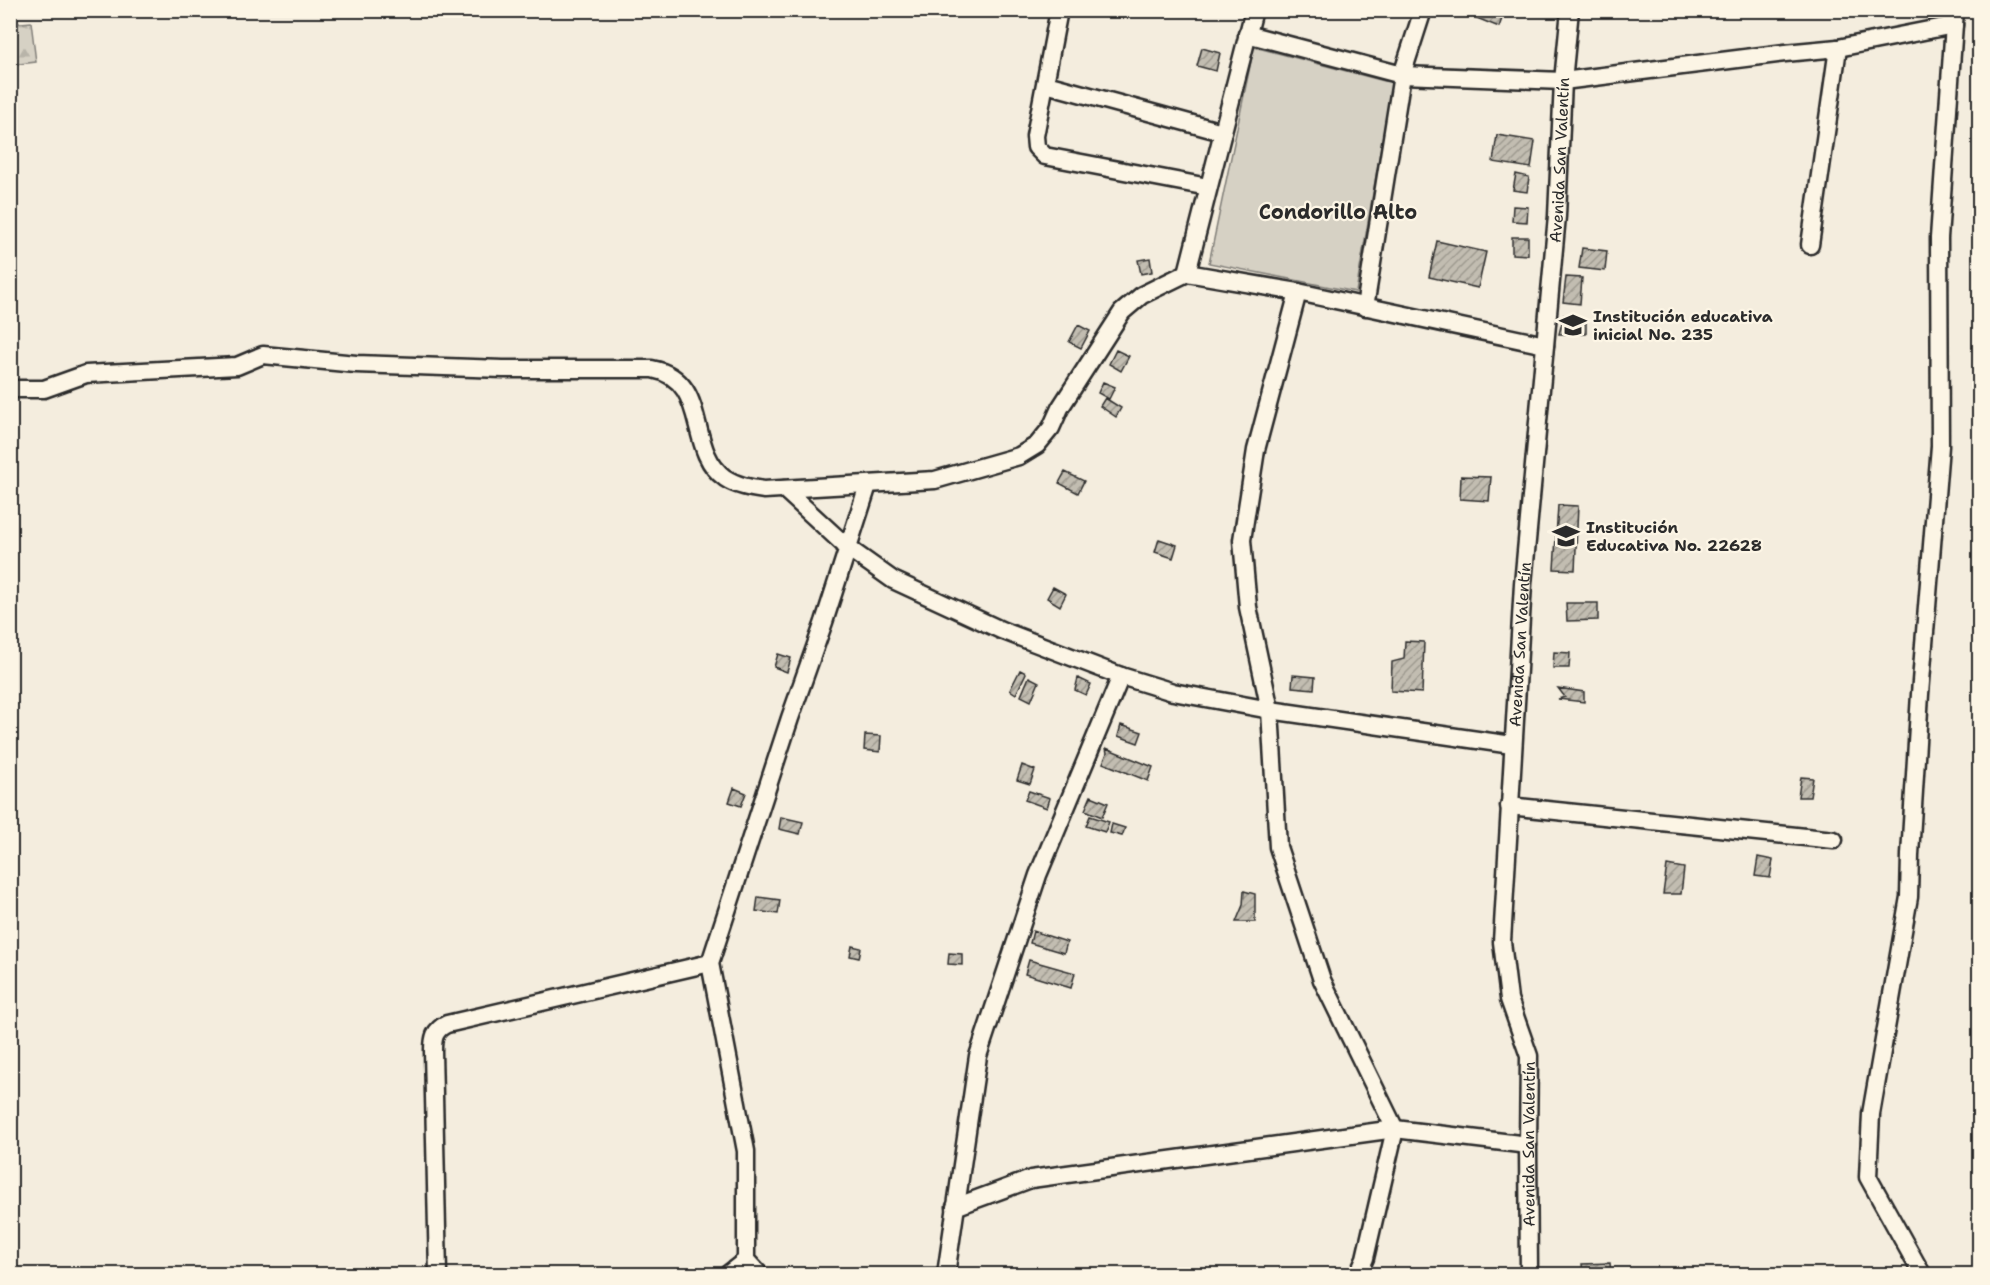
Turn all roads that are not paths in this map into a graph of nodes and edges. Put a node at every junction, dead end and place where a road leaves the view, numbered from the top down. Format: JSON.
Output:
{"nodes":[{"id":1,"x":1059,"y":10,"type":"edge"},
{"id":2,"x":1254,"y":10,"type":"edge"},
{"id":3,"x":1422,"y":10,"type":"edge"},
{"id":4,"x":1570,"y":10,"type":"edge"},
{"id":5,"x":1954,"y":18,"type":"edge"},
{"id":6,"x":1247,"y":34,"type":"junction"},
{"id":7,"x":1838,"y":48,"type":"junction"},
{"id":8,"x":1402,"y":75,"type":"junction"},
{"id":9,"x":1563,"y":81,"type":"junction"},
{"id":10,"x":1046,"y":84,"type":"junction"},
{"id":11,"x":1222,"y":132,"type":"junction"},
{"id":12,"x":1208,"y":186,"type":"junction"},
{"id":13,"x":1810,"y":245,"type":"dead end"},
{"id":14,"x":1187,"y":273,"type":"junction"},
{"id":15,"x":1298,"y":292,"type":"junction"},
{"id":16,"x":1365,"y":307,"type":"junction"},
{"id":17,"x":1545,"y":345,"type":"junction"},
{"id":18,"x":10,"y":389,"type":"edge"},
{"id":19,"x":868,"y":485,"type":"junction"},
{"id":20,"x":784,"y":489,"type":"junction"},
{"id":21,"x":849,"y":548,"type":"junction"},
{"id":22,"x":1121,"y":676,"type":"junction"},
{"id":23,"x":1270,"y":710,"type":"junction"},
{"id":24,"x":1512,"y":745,"type":"junction"},
{"id":25,"x":1509,"y":806,"type":"junction"},
{"id":26,"x":1834,"y":840,"type":"dead end"},
{"id":27,"x":710,"y":963,"type":"junction"},
{"id":28,"x":1395,"y":1129,"type":"junction"},
{"id":29,"x":1528,"y":1145,"type":"junction"},
{"id":30,"x":955,"y":1207,"type":"junction"},
{"id":31,"x":746,"y":1260,"type":"junction"},
{"id":32,"x":438,"y":1275,"type":"edge"},
{"id":33,"x":728,"y":1275,"type":"edge"},
{"id":34,"x":759,"y":1275,"type":"edge"},
{"id":35,"x":946,"y":1275,"type":"edge"},
{"id":36,"x":1358,"y":1275,"type":"edge"},
{"id":37,"x":1529,"y":1275,"type":"edge"},
{"id":38,"x":1922,"y":1275,"type":"edge"}],
"edges":[{"from":1,"to":10,"type":"street"},
{"from":2,"to":6,"type":"street"},
{"from":3,"to":8,"type":"street"},
{"from":4,"to":9,"type":"street","name":"Avenida San Valentín"},
{"from":5,"to":7,"type":"street"},
{"from":5,"to":38,"type":"street"},
{"from":6,"to":8,"type":"street"},
{"from":6,"to":11,"type":"street"},
{"from":7,"to":9,"type":"street"},
{"from":7,"to":13,"type":"street"},
{"from":8,"to":9,"type":"street"},
{"from":8,"to":16,"type":"street"},
{"from":9,"to":17,"type":"street","name":"Avenida San Valentín"},
{"from":10,"to":11,"type":"street"},
{"from":10,"to":12,"type":"street"},
{"from":11,"to":12,"type":"street"},
{"from":12,"to":14,"type":"street"},
{"from":14,"to":15,"type":"street"},
{"from":14,"to":19,"type":"street"},
{"from":15,"to":16,"type":"street"},
{"from":15,"to":23,"type":"street"},
{"from":16,"to":17,"type":"street"},
{"from":17,"to":24,"type":"street","name":"Avenida San Valentín"},
{"from":18,"to":20,"type":"street"},
{"from":19,"to":20,"type":"street"},
{"from":19,"to":21,"type":"street"},
{"from":20,"to":21,"type":"street"},
{"from":21,"to":22,"type":"street"},
{"from":21,"to":27,"type":"street"},
{"from":22,"to":23,"type":"street"},
{"from":22,"to":30,"type":"street"},
{"from":23,"to":24,"type":"street"},
{"from":23,"to":28,"type":"street"},
{"from":24,"to":25,"type":"street","name":"Avenida San Valentín"},
{"from":25,"to":26,"type":"street"},
{"from":25,"to":29,"type":"street","name":"Avenida San Valentín"},
{"from":27,"to":31,"type":"street"},
{"from":27,"to":32,"type":"street"},
{"from":28,"to":29,"type":"street"},
{"from":28,"to":30,"type":"street"},
{"from":28,"to":36,"type":"street"},
{"from":29,"to":37,"type":"street","name":"Avenida San Valentín"},
{"from":30,"to":35,"type":"street"},
{"from":31,"to":33,"type":"street"},
{"from":31,"to":34,"type":"street"}]}
